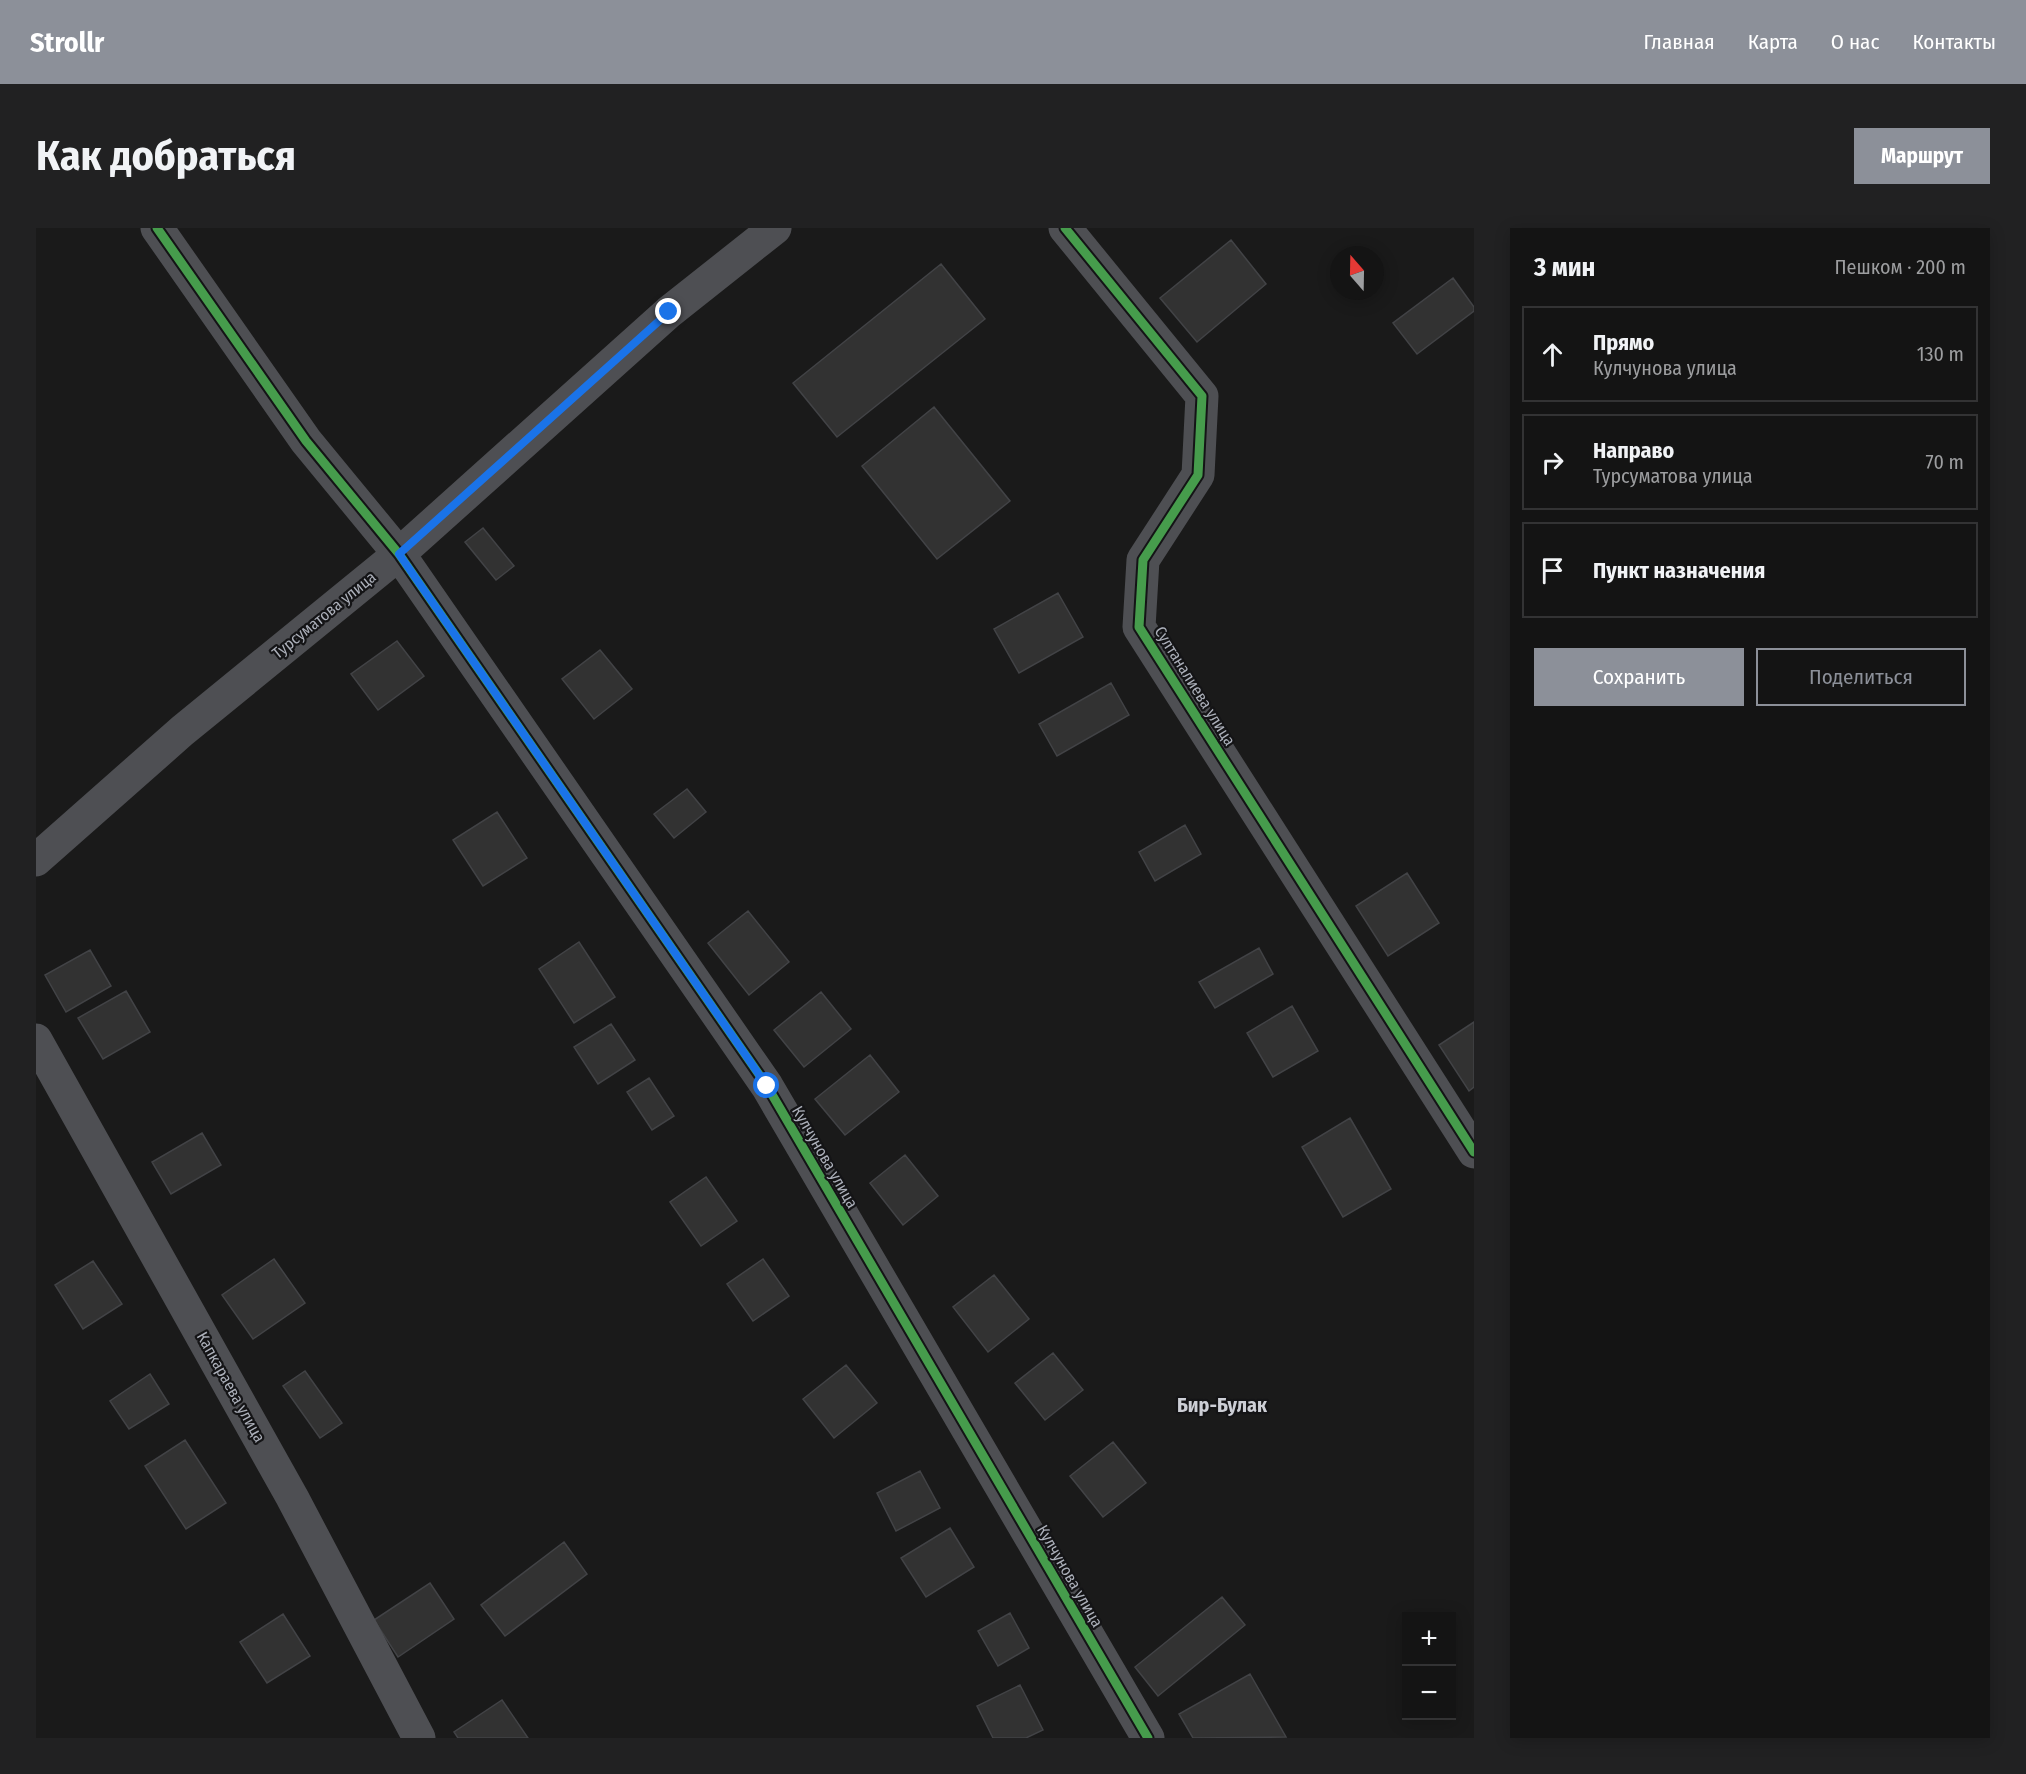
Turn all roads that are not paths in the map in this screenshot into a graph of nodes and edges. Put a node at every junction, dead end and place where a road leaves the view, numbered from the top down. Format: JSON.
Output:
{"nodes":[{"id":1,"x":157,"y":228,"type":"edge"},
{"id":2,"x":775,"y":228,"type":"edge"},
{"id":3,"x":1065,"y":228,"type":"edge"},
{"id":4,"x":399,"y":554,"type":"junction"},
{"id":5,"x":36,"y":860,"type":"edge"},
{"id":6,"x":36,"y":1040,"type":"edge"},
{"id":7,"x":1474,"y":1152,"type":"edge"},
{"id":8,"x":419,"y":1738,"type":"edge"},
{"id":9,"x":1149,"y":1738,"type":"edge"}],
"edges":[{"from":1,"to":4,"type":"street","name":"Кулчунова улица"},
{"from":2,"to":4,"type":"street","name":"Турсуматова улица"},
{"from":3,"to":7,"type":"street","name":"Султаналиева улица"},
{"from":4,"to":5,"type":"street","name":"Турсуматова улица"},
{"from":4,"to":9,"type":"street","name":"Кулчунова улица"},
{"from":6,"to":8,"type":"street","name":"Капкараева улица"}]}
